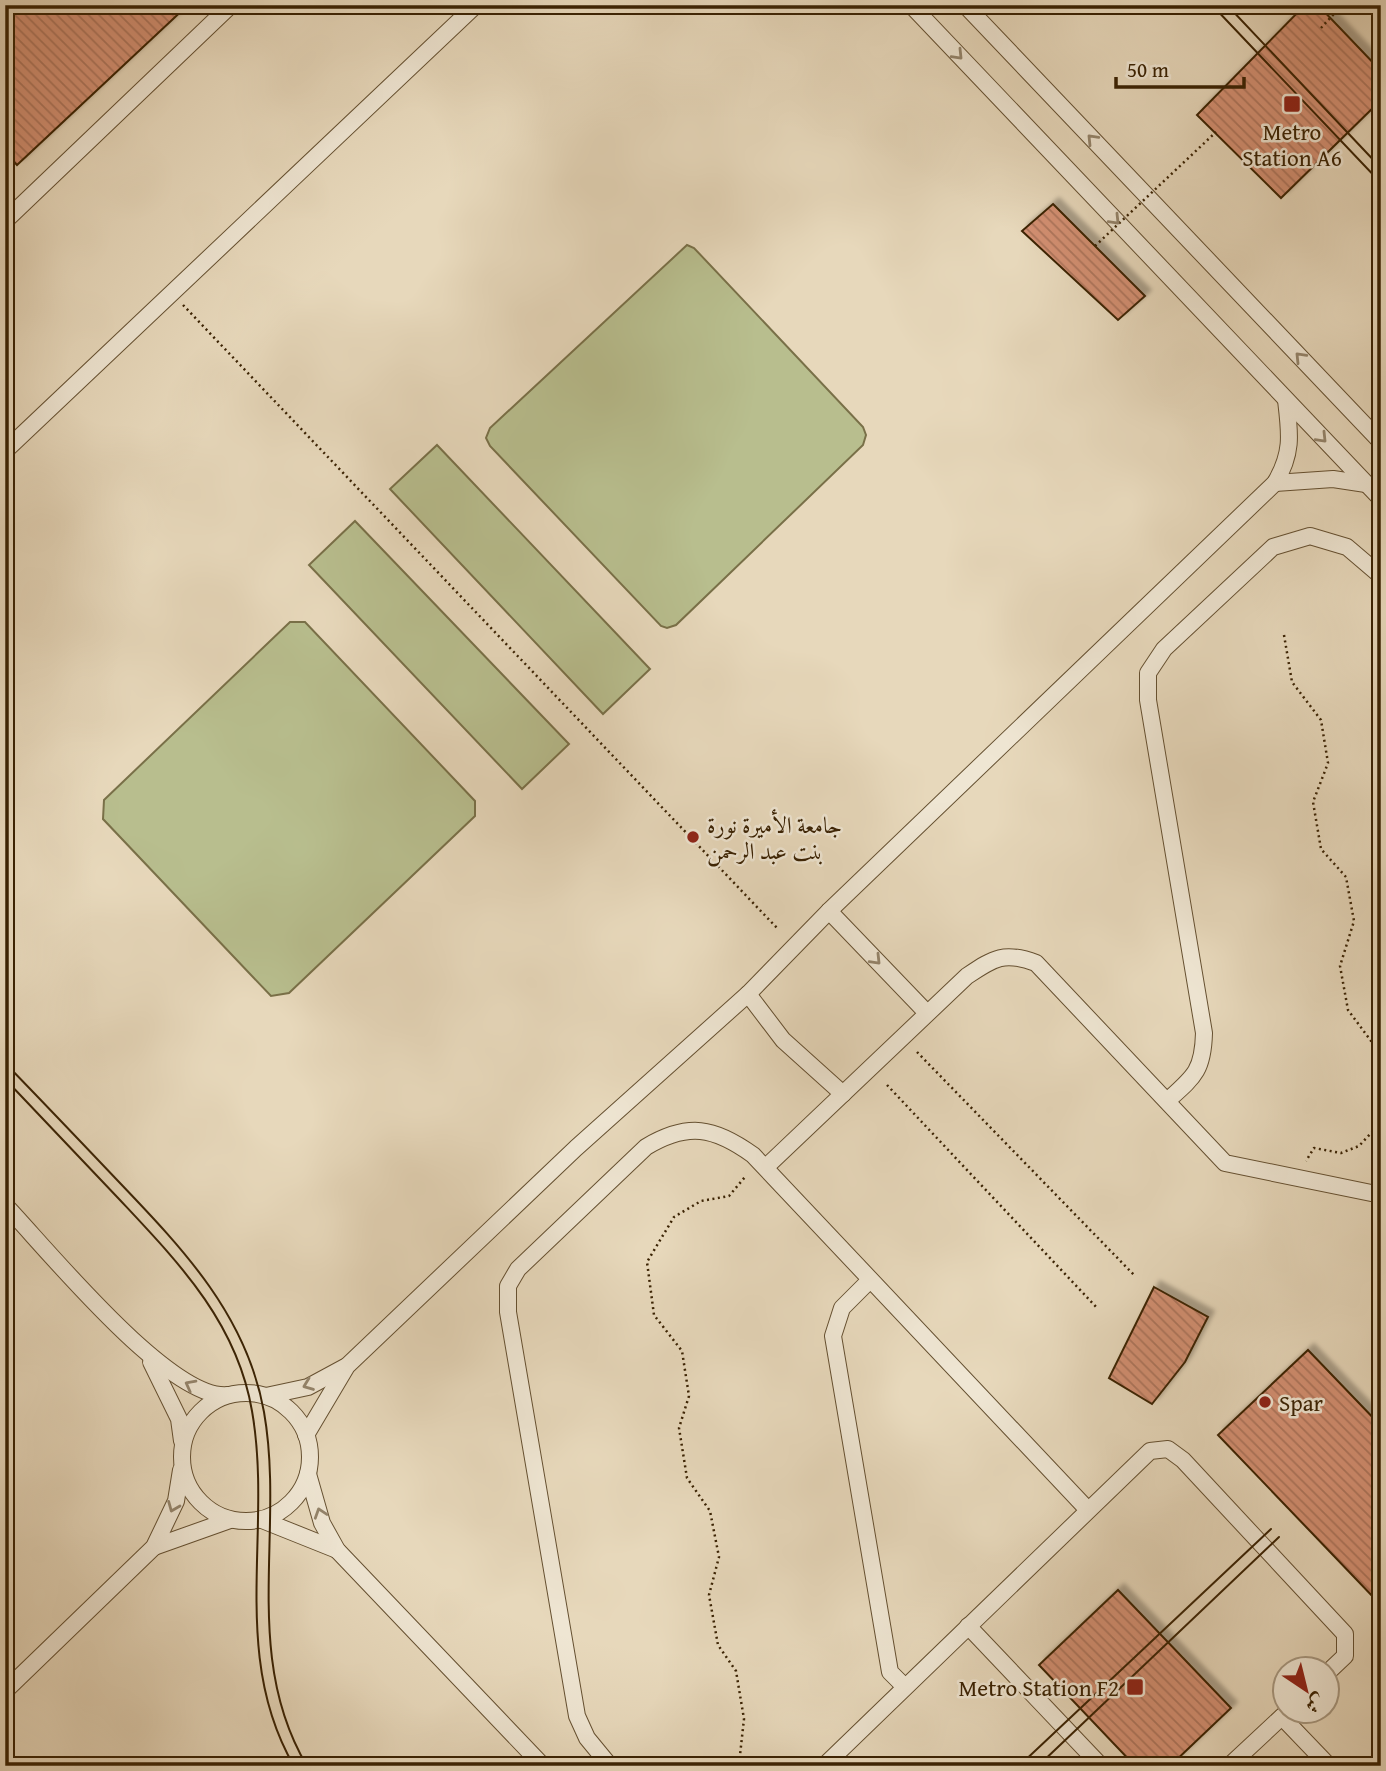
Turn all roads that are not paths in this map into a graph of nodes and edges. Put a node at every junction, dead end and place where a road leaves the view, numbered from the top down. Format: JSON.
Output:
{"nodes":[{"id":1,"x":231,"y":5,"type":"edge"},
{"id":2,"x":476,"y":5,"type":"edge"},
{"id":3,"x":911,"y":5,"type":"edge"},
{"id":4,"x":965,"y":5,"type":"edge"},
{"id":5,"x":5,"y":220,"type":"edge"},
{"id":6,"x":1286,"y":400,"type":"junction"},
{"id":7,"x":1381,"y":442,"type":"edge"},
{"id":8,"x":5,"y":451,"type":"edge"},
{"id":9,"x":1275,"y":483,"type":"junction"},
{"id":10,"x":1366,"y":484,"type":"junction"},
{"id":11,"x":1381,"y":499,"type":"edge"},
{"id":12,"x":1381,"y":576,"type":"edge"},
{"id":13,"x":829,"y":911,"type":"junction"},
{"id":14,"x":748,"y":993,"type":"junction"},
{"id":15,"x":927,"y":1013,"type":"junction"},
{"id":16,"x":843,"y":1094,"type":"junction"},
{"id":17,"x":1167,"y":1101,"type":"junction"},
{"id":18,"x":766,"y":1167,"type":"junction"},
{"id":19,"x":1381,"y":1195,"type":"edge"},
{"id":20,"x":5,"y":1205,"type":"edge"},
{"id":21,"x":870,"y":1280,"type":"junction"},
{"id":22,"x":148,"y":1357,"type":"junction"},
{"id":23,"x":347,"y":1366,"type":"junction"},
{"id":24,"x":237,"y":1394,"type":"junction"},
{"id":25,"x":266,"y":1396,"type":"junction"},
{"id":26,"x":306,"y":1435,"type":"junction"},
{"id":27,"x":183,"y":1446,"type":"junction"},
{"id":28,"x":182,"y":1464,"type":"junction"},
{"id":29,"x":308,"y":1474,"type":"junction"},
{"id":30,"x":1088,"y":1510,"type":"junction"},
{"id":31,"x":230,"y":1520,"type":"junction"},
{"id":32,"x":262,"y":1520,"type":"junction"},
{"id":33,"x":155,"y":1547,"type":"junction"},
{"id":34,"x":337,"y":1550,"type":"junction"},
{"id":35,"x":968,"y":1626,"type":"junction"},
{"id":36,"x":1340,"y":1661,"type":"edge"},
{"id":37,"x":905,"y":1687,"type":"junction"},
{"id":38,"x":5,"y":1691,"type":"edge"},
{"id":39,"x":1271,"y":1726,"type":"edge"},
{"id":40,"x":1294,"y":1726,"type":"edge"},
{"id":41,"x":542,"y":1766,"type":"edge"},
{"id":42,"x":610,"y":1766,"type":"edge"},
{"id":43,"x":824,"y":1766,"type":"edge"},
{"id":44,"x":1101,"y":1766,"type":"edge"},
{"id":45,"x":1229,"y":1766,"type":"edge"},
{"id":46,"x":1329,"y":1766,"type":"edge"}],
"edges":[{"from":1,"to":5,"type":"street"},
{"from":2,"to":8,"type":"street"},
{"from":3,"to":6,"type":"street","one_way":true},
{"from":7,"to":4,"type":"street","one_way":true},
{"from":6,"to":9,"type":"street"},
{"from":6,"to":10,"type":"street","one_way":true},
{"from":9,"to":10,"type":"street"},
{"from":9,"to":13,"type":"street"},
{"from":10,"to":11,"type":"street"},
{"from":12,"to":17,"type":"street"},
{"from":13,"to":14,"type":"street"},
{"from":13,"to":15,"type":"street","one_way":true},
{"from":14,"to":16,"type":"street"},
{"from":14,"to":23,"type":"street"},
{"from":15,"to":16,"type":"street"},
{"from":15,"to":17,"type":"street"},
{"from":16,"to":18,"type":"street"},
{"from":17,"to":19,"type":"street"},
{"from":18,"to":21,"type":"street"},
{"from":18,"to":42,"type":"street"},
{"from":20,"to":22,"type":"street"},
{"from":21,"to":30,"type":"street"},
{"from":21,"to":37,"type":"street"},
{"from":24,"to":22,"type":"street","one_way":true},
{"from":22,"to":27,"type":"street"},
{"from":23,"to":25,"type":"street","one_way":true},
{"from":23,"to":26,"type":"street"},
{"from":24,"to":25,"type":"street"},
{"from":24,"to":27,"type":"street"},
{"from":25,"to":26,"type":"street"},
{"from":26,"to":29,"type":"street"},
{"from":27,"to":28,"type":"street"},
{"from":28,"to":31,"type":"street"},
{"from":28,"to":33,"type":"street","one_way":true},
{"from":29,"to":32,"type":"street"},
{"from":34,"to":29,"type":"street","one_way":true},
{"from":30,"to":35,"type":"street"},
{"from":30,"to":36,"type":"street"},
{"from":31,"to":32,"type":"street"},
{"from":31,"to":33,"type":"street"},
{"from":32,"to":34,"type":"street"},
{"from":33,"to":38,"type":"street"},
{"from":34,"to":41,"type":"street"},
{"from":35,"to":37,"type":"street"},
{"from":35,"to":44,"type":"street"},
{"from":37,"to":43,"type":"street"},
{"from":39,"to":45,"type":"street"},
{"from":40,"to":46,"type":"street"}]}
